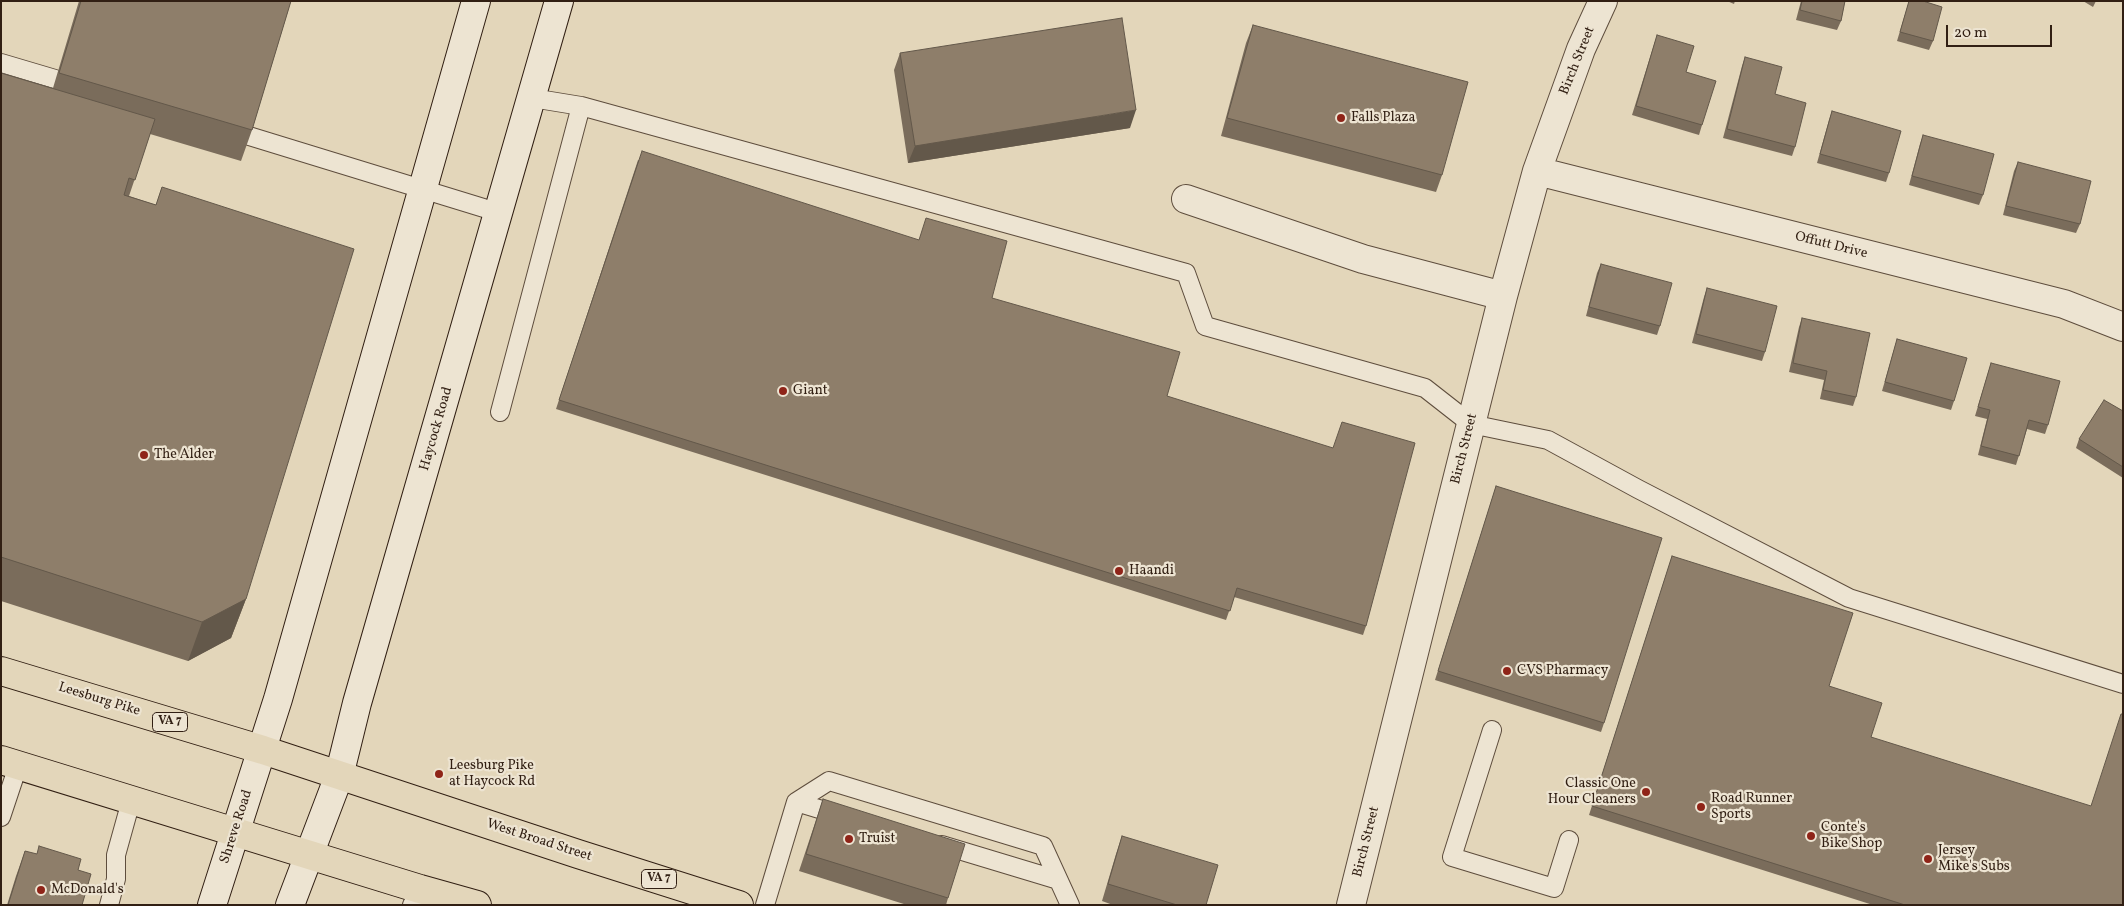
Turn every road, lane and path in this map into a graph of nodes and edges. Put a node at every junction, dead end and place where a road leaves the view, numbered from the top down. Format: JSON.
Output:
{"nodes":[{"id":1,"x":476,"y":1,"type":"edge"},
{"id":2,"x":559,"y":1,"type":"edge"},
{"id":3,"x":1603,"y":1,"type":"edge"},
{"id":4,"x":1,"y":63,"type":"edge"},
{"id":5,"x":55,"y":79,"type":"dead end"},
{"id":6,"x":532,"y":98,"type":"junction"},
{"id":7,"x":581,"y":106,"type":"junction"},
{"id":8,"x":249,"y":136,"type":"edge"},
{"id":9,"x":1537,"y":171,"type":"junction"},
{"id":10,"x":422,"y":189,"type":"junction"},
{"id":11,"x":1186,"y":199,"type":"dead end"},
{"id":12,"x":500,"y":213,"type":"junction"},
{"id":13,"x":1503,"y":296,"type":"junction"},
{"id":14,"x":2123,"y":327,"type":"edge"},
{"id":15,"x":500,"y":412,"type":"dead end"},
{"id":16,"x":1471,"y":424,"type":"junction"},
{"id":17,"x":1,"y":670,"type":"edge"},
{"id":18,"x":2123,"y":684,"type":"edge"},
{"id":19,"x":1492,"y":730,"type":"dead end"},
{"id":20,"x":263,"y":750,"type":"junction"},
{"id":21,"x":9,"y":763,"type":"edge"},
{"id":22,"x":339,"y":776,"type":"junction"},
{"id":23,"x":131,"y":801,"type":"junction"},
{"id":24,"x":796,"y":802,"type":"junction"},
{"id":25,"x":1,"y":817,"type":"edge"},
{"id":26,"x":861,"y":822,"type":"edge"},
{"id":27,"x":235,"y":833,"type":"junction"},
{"id":28,"x":1569,"y":840,"type":"dead end"},
{"id":29,"x":927,"y":841,"type":"edge"},
{"id":30,"x":310,"y":855,"type":"junction"},
{"id":31,"x":1058,"y":880,"type":"junction"},
{"id":32,"x":416,"y":897,"type":"edge"},
{"id":33,"x":109,"y":905,"type":"edge"},
{"id":34,"x":212,"y":905,"type":"edge"},
{"id":35,"x":290,"y":905,"type":"edge"},
{"id":36,"x":477,"y":905,"type":"edge"},
{"id":37,"x":739,"y":905,"type":"edge"},
{"id":38,"x":765,"y":905,"type":"edge"},
{"id":39,"x":1070,"y":905,"type":"edge"},
{"id":40,"x":1351,"y":905,"type":"edge"}],
"edges":[{"from":1,"to":10,"type":"main road"},
{"from":2,"to":6,"type":"main road","name":"Haycock Road"},
{"from":3,"to":9,"type":"main road","name":"Birch Street"},
{"from":4,"to":5,"type":"lane"},
{"from":6,"to":7,"type":"lane"},
{"from":6,"to":12,"type":"main road","name":"Haycock Road"},
{"from":7,"to":15,"type":"lane"},
{"from":7,"to":16,"type":"lane"},
{"from":8,"to":10,"type":"lane"},
{"from":9,"to":13,"type":"main road","name":"Birch Street"},
{"from":9,"to":14,"type":"main road","name":"Offutt Drive"},
{"from":10,"to":12,"type":"lane"},
{"from":10,"to":20,"type":"main road"},
{"from":11,"to":13,"type":"main road"},
{"from":12,"to":22,"type":"main road","name":"Haycock Road"},
{"from":13,"to":16,"type":"main road","name":"Birch Street"},
{"from":16,"to":18,"type":"lane"},
{"from":16,"to":40,"type":"main road","name":"Birch Street"},
{"from":17,"to":20,"type":"main road","name":"Leesburg Pike","number":"VA 7"},
{"from":19,"to":28,"type":"lane"},
{"from":20,"to":22,"type":"main road","name":"Leesburg Pike","number":"VA 7"},
{"from":20,"to":27,"type":"main road","name":"Shreve Road"},
{"from":21,"to":23,"type":"main road"},
{"from":21,"to":25,"type":"lane"},
{"from":22,"to":30,"type":"main road","name":"Haycock Road"},
{"from":22,"to":37,"type":"main road","name":"West Broad Street","number":"VA 7"},
{"from":23,"to":27,"type":"main road"},
{"from":23,"to":33,"type":"lane"},
{"from":24,"to":26,"type":"lane"},
{"from":24,"to":31,"type":"lane"},
{"from":24,"to":38,"type":"lane"},
{"from":27,"to":30,"type":"main road"},
{"from":27,"to":34,"type":"main road","name":"Shreve Road"},
{"from":29,"to":31,"type":"lane"},
{"from":30,"to":32,"type":"main road"},
{"from":30,"to":35,"type":"main road"},
{"from":31,"to":39,"type":"lane"},
{"from":32,"to":36,"type":"main road"}]}
